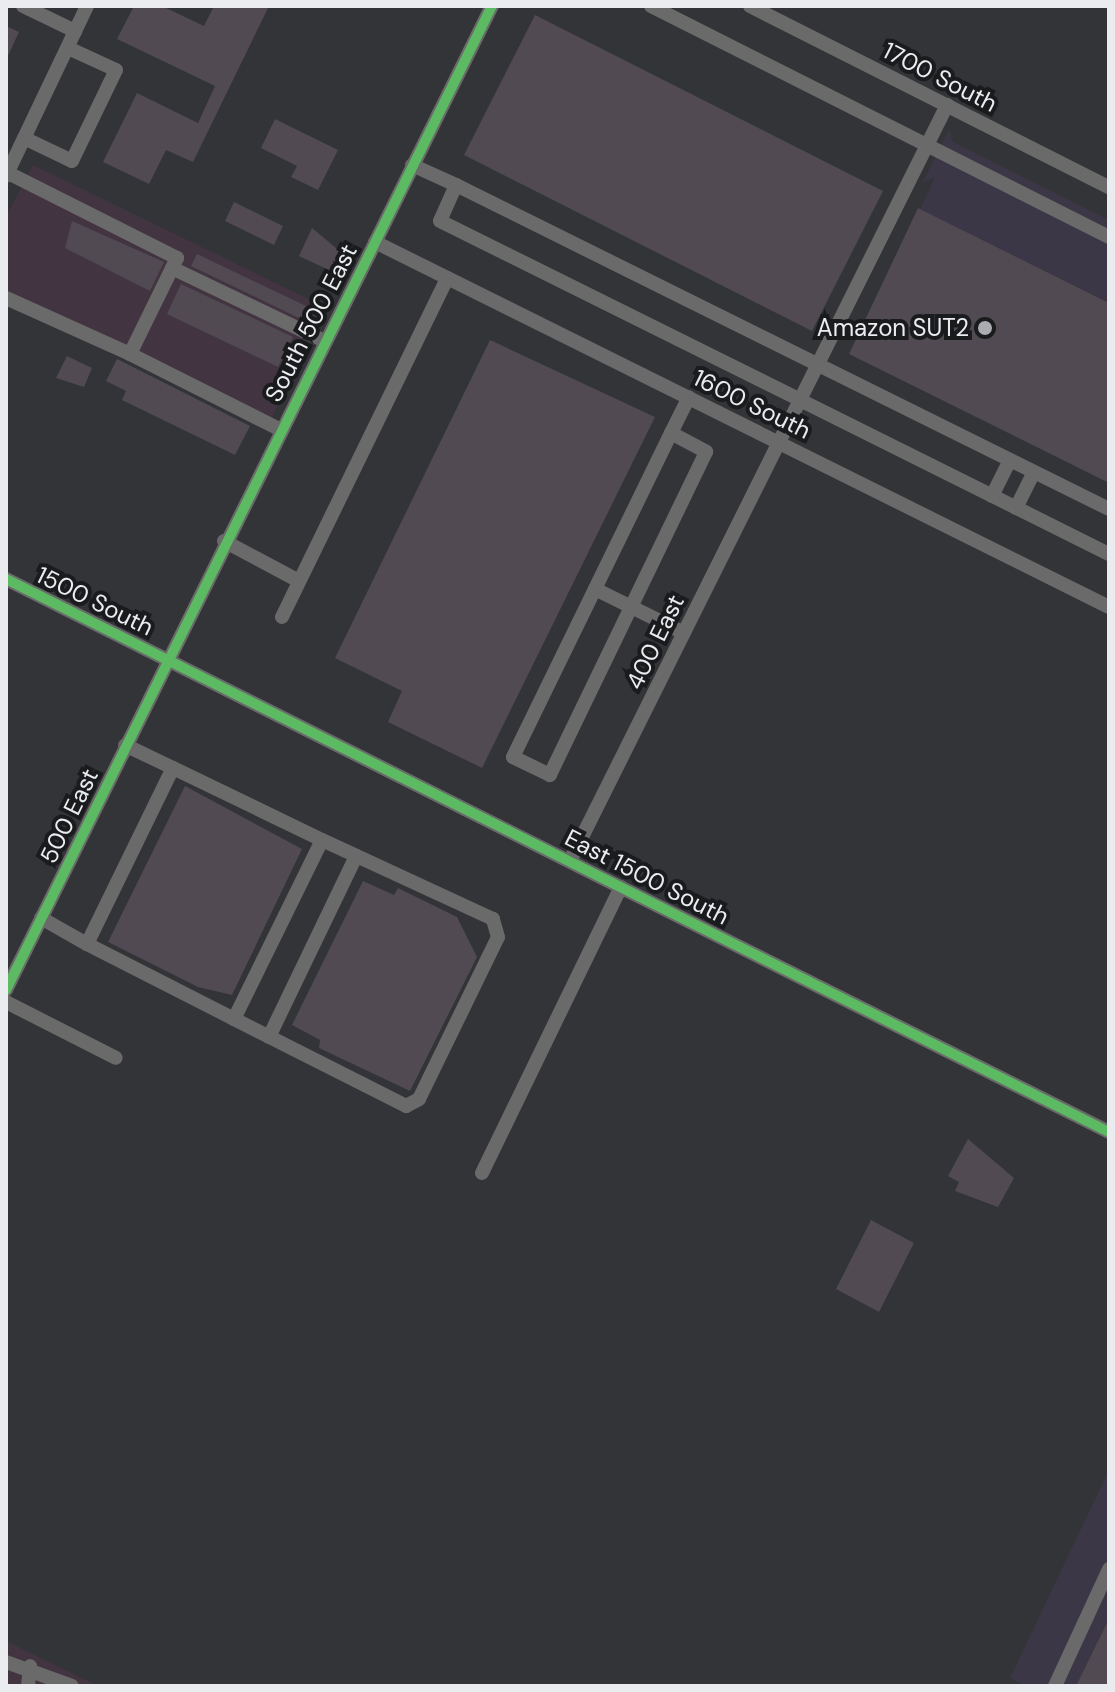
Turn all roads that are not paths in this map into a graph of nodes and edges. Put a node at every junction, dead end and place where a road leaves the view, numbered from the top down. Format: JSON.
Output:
{"nodes":[{"id":1,"x":23,"y":6,"type":"edge"},
{"id":2,"x":87,"y":6,"type":"edge"},
{"id":3,"x":492,"y":6,"type":"edge"},
{"id":4,"x":651,"y":6,"type":"edge"},
{"id":5,"x":750,"y":6,"type":"edge"},
{"id":6,"x":75,"y":31,"type":"junction"},
{"id":7,"x":68,"y":48,"type":"junction"},
{"id":8,"x":947,"y":105,"type":"junction"},
{"id":9,"x":24,"y":138,"type":"junction"},
{"id":10,"x":927,"y":145,"type":"junction"},
{"id":11,"x":412,"y":165,"type":"junction"},
{"id":12,"x":7,"y":175,"type":"edge"},
{"id":13,"x":456,"y":185,"type":"junction"},
{"id":14,"x":1109,"y":187,"type":"edge"},
{"id":15,"x":1109,"y":237,"type":"edge"},
{"id":16,"x":375,"y":242,"type":"junction"},
{"id":17,"x":172,"y":268,"type":"junction"},
{"id":18,"x":447,"y":278,"type":"junction"},
{"id":19,"x":6,"y":298,"type":"edge"},
{"id":20,"x":322,"y":340,"type":"junction"},
{"id":21,"x":130,"y":354,"type":"junction"},
{"id":22,"x":818,"y":365,"type":"junction"},
{"id":23,"x":689,"y":397,"type":"junction"},
{"id":24,"x":800,"y":400,"type":"junction"},
{"id":25,"x":279,"y":429,"type":"junction"},
{"id":26,"x":671,"y":433,"type":"junction"},
{"id":27,"x":778,"y":441,"type":"junction"},
{"id":28,"x":1010,"y":460,"type":"junction"},
{"id":29,"x":1034,"y":472,"type":"junction"},
{"id":30,"x":992,"y":496,"type":"junction"},
{"id":31,"x":1016,"y":508,"type":"junction"},
{"id":32,"x":1109,"y":509,"type":"edge"},
{"id":33,"x":224,"y":541,"type":"junction"},
{"id":34,"x":1109,"y":554,"type":"edge"},
{"id":35,"x":6,"y":579,"type":"edge"},
{"id":36,"x":299,"y":581,"type":"junction"},
{"id":37,"x":595,"y":589,"type":"junction"},
{"id":38,"x":631,"y":607,"type":"junction"},
{"id":39,"x":1109,"y":607,"type":"edge"},
{"id":40,"x":282,"y":617,"type":"dead end"},
{"id":41,"x":684,"y":633,"type":"junction"},
{"id":42,"x":167,"y":659,"type":"junction"},
{"id":43,"x":125,"y":745,"type":"junction"},
{"id":44,"x":173,"y":768,"type":"junction"},
{"id":45,"x":322,"y":840,"type":"junction"},
{"id":46,"x":356,"y":856,"type":"junction"},
{"id":47,"x":570,"y":861,"type":"junction"},
{"id":48,"x":621,"y":887,"type":"junction"},
{"id":49,"x":41,"y":918,"type":"junction"},
{"id":50,"x":87,"y":944,"type":"junction"},
{"id":51,"x":6,"y":990,"type":"edge"},
{"id":52,"x":6,"y":1002,"type":"edge"},
{"id":53,"x":234,"y":1019,"type":"junction"},
{"id":54,"x":269,"y":1037,"type":"junction"},
{"id":55,"x":116,"y":1058,"type":"dead end"},
{"id":56,"x":1109,"y":1132,"type":"edge"},
{"id":57,"x":482,"y":1173,"type":"dead end"},
{"id":58,"x":1109,"y":1569,"type":"edge"},
{"id":59,"x":6,"y":1662,"type":"edge"},
{"id":60,"x":30,"y":1666,"type":"junction"},
{"id":61,"x":28,"y":1686,"type":"edge"},
{"id":62,"x":72,"y":1686,"type":"edge"},
{"id":63,"x":1055,"y":1686,"type":"edge"}],
"edges":[{"from":1,"to":6,"type":"street"},
{"from":2,"to":6,"type":"street"},
{"from":3,"to":11,"type":"street","name":"South 500 East"},
{"from":4,"to":10,"type":"street"},
{"from":5,"to":8,"type":"street","name":"1700 South"},
{"from":6,"to":7,"type":"street"},
{"from":7,"to":9,"type":"street"},
{"from":7,"to":9,"type":"street"},
{"from":8,"to":10,"type":"street","name":"400 East"},
{"from":8,"to":14,"type":"street","name":"1700 South"},
{"from":9,"to":12,"type":"street"},
{"from":10,"to":15,"type":"street"},
{"from":10,"to":22,"type":"street","name":"400 East"},
{"from":11,"to":13,"type":"street"},
{"from":11,"to":16,"type":"street","name":"South 500 East"},
{"from":12,"to":17,"type":"street"},
{"from":13,"to":22,"type":"street"},
{"from":13,"to":24,"type":"street"},
{"from":16,"to":18,"type":"street","name":"1600 South"},
{"from":16,"to":20,"type":"street","name":"South 500 East"},
{"from":17,"to":20,"type":"street"},
{"from":17,"to":21,"type":"street"},
{"from":18,"to":23,"type":"street","name":"1600 South"},
{"from":18,"to":36,"type":"street"},
{"from":19,"to":21,"type":"street"},
{"from":20,"to":25,"type":"street","name":"South 500 East"},
{"from":21,"to":25,"type":"street"},
{"from":22,"to":24,"type":"street","name":"400 East"},
{"from":22,"to":28,"type":"street"},
{"from":23,"to":26,"type":"street"},
{"from":23,"to":27,"type":"street","name":"1600 South"},
{"from":24,"to":27,"type":"street","name":"400 East"},
{"from":24,"to":30,"type":"street"},
{"from":25,"to":33,"type":"street","name":"South 500 East"},
{"from":26,"to":37,"type":"street"},
{"from":26,"to":38,"type":"street"},
{"from":27,"to":39,"type":"street","name":"1600 South"},
{"from":27,"to":41,"type":"street","name":"400 East"},
{"from":28,"to":29,"type":"street"},
{"from":28,"to":30,"type":"street"},
{"from":29,"to":31,"type":"street"},
{"from":29,"to":32,"type":"street"},
{"from":30,"to":31,"type":"street"},
{"from":31,"to":34,"type":"street"},
{"from":33,"to":36,"type":"street"},
{"from":33,"to":42,"type":"street","name":"South 500 East"},
{"from":35,"to":42,"type":"street","name":"1500 South"},
{"from":36,"to":40,"type":"street"},
{"from":37,"to":38,"type":"street"},
{"from":37,"to":38,"type":"street"},
{"from":38,"to":41,"type":"street"},
{"from":41,"to":47,"type":"street","name":"400 East"},
{"from":42,"to":43,"type":"street","name":"500 East"},
{"from":42,"to":47,"type":"street","name":"East 1500 South"},
{"from":43,"to":44,"type":"street"},
{"from":43,"to":49,"type":"street","name":"500 East"},
{"from":44,"to":45,"type":"street"},
{"from":44,"to":50,"type":"street"},
{"from":45,"to":46,"type":"street"},
{"from":45,"to":53,"type":"street"},
{"from":46,"to":54,"type":"street"},
{"from":46,"to":54,"type":"street"},
{"from":47,"to":48,"type":"street","name":"East 1500 South"},
{"from":48,"to":56,"type":"street","name":"East 1500 South"},
{"from":48,"to":57,"type":"street"},
{"from":49,"to":50,"type":"street"},
{"from":49,"to":51,"type":"street","name":"500 East"},
{"from":50,"to":53,"type":"street"},
{"from":52,"to":55,"type":"street"},
{"from":53,"to":54,"type":"street"},
{"from":58,"to":63,"type":"street"},
{"from":59,"to":60,"type":"street"},
{"from":60,"to":61,"type":"street"},
{"from":60,"to":62,"type":"street"}]}
